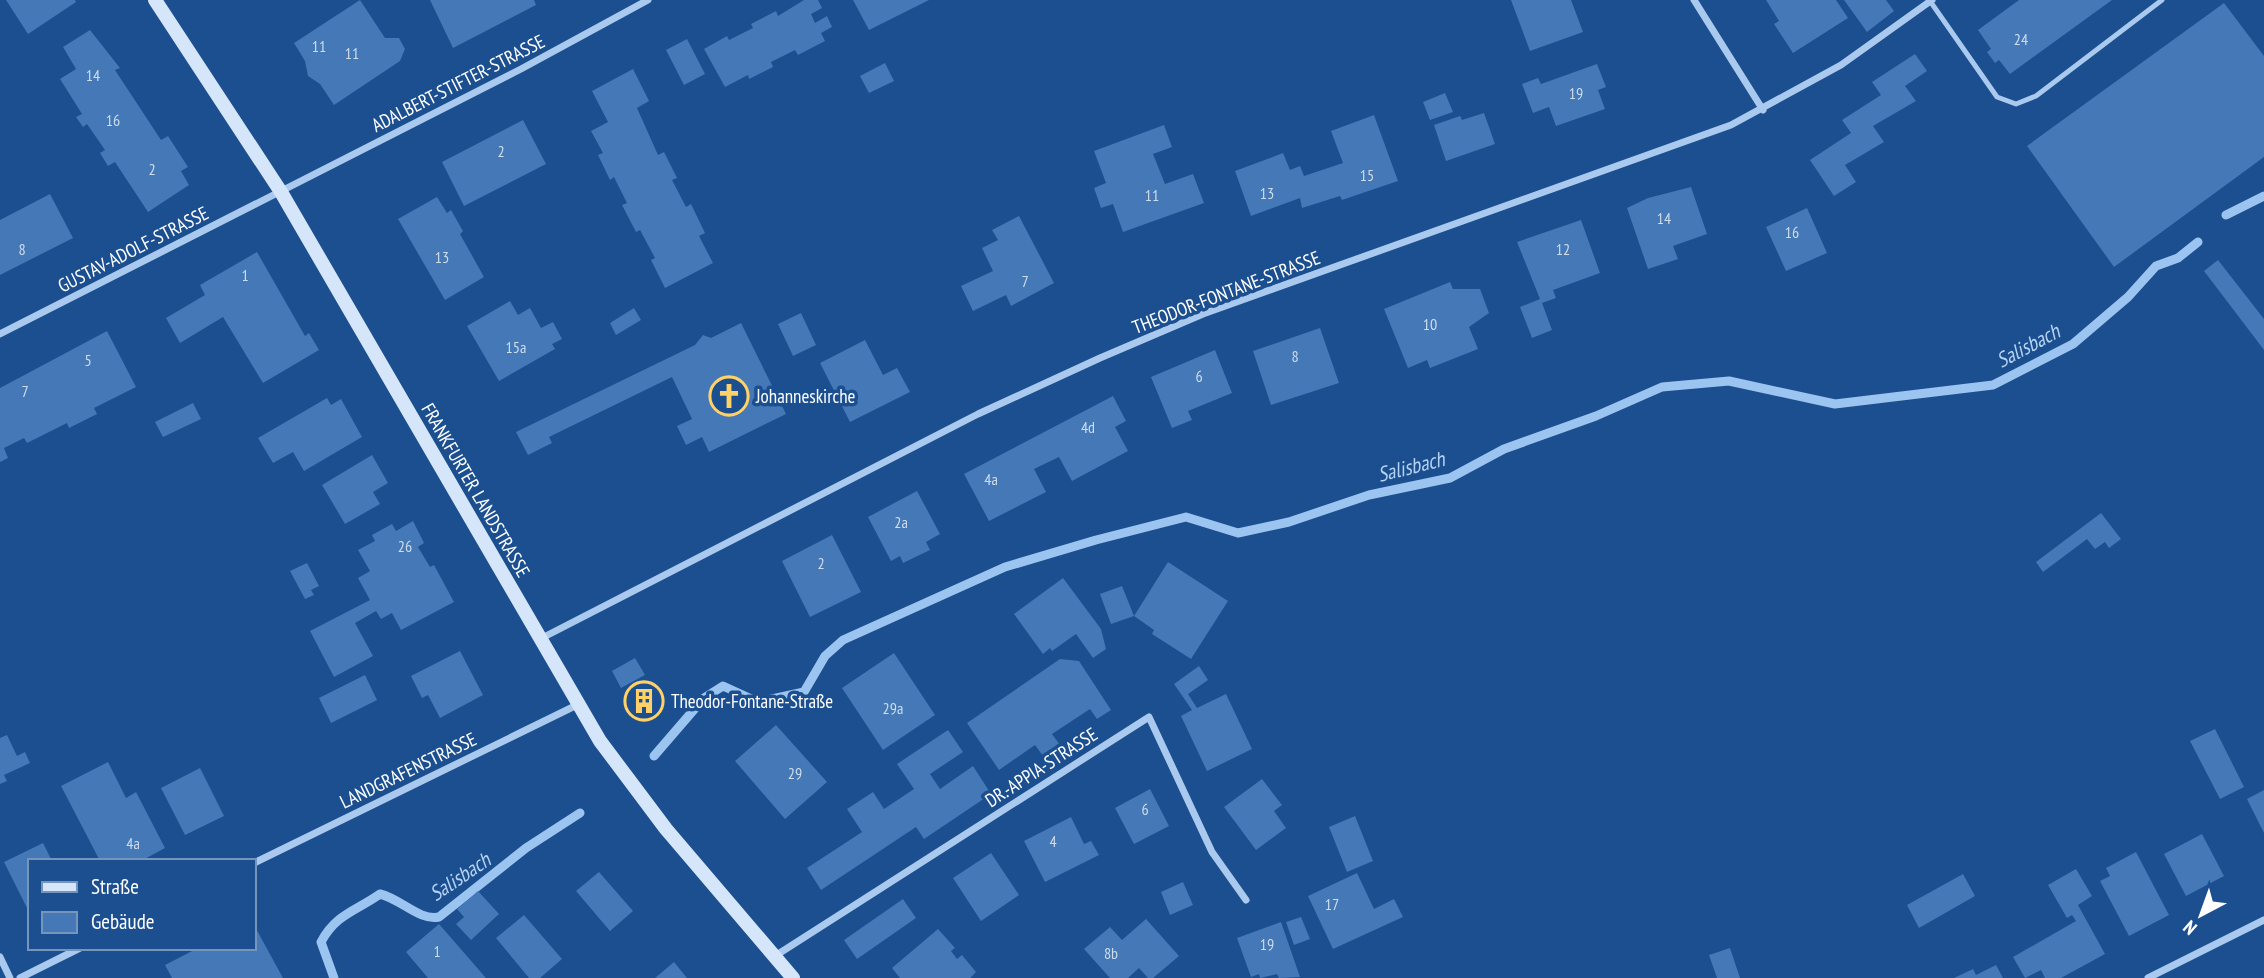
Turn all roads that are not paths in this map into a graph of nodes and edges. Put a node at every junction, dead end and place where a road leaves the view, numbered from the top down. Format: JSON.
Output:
{"nodes":[{"id":1,"x":155,"y":0,"type":"edge"},
{"id":2,"x":648,"y":0,"type":"edge"},
{"id":3,"x":1694,"y":0,"type":"edge"},
{"id":4,"x":2162,"y":0,"type":"edge"},
{"id":5,"x":1931,"y":1,"type":"edge"},
{"id":6,"x":1763,"y":110,"type":"junction"},
{"id":7,"x":281,"y":192,"type":"junction"},
{"id":8,"x":0,"y":334,"type":"edge"},
{"id":9,"x":540,"y":639,"type":"junction"},
{"id":10,"x":577,"y":705,"type":"junction"},
{"id":11,"x":256,"y":862,"type":"edge"},
{"id":12,"x":1245,"y":900,"type":"dead end"},
{"id":13,"x":2264,"y":920,"type":"edge"},
{"id":14,"x":76,"y":950,"type":"edge"},
{"id":15,"x":775,"y":956,"type":"junction"},
{"id":16,"x":0,"y":957,"type":"edge"},
{"id":17,"x":10,"y":978,"type":"edge"},
{"id":18,"x":20,"y":978,"type":"edge"},
{"id":19,"x":793,"y":978,"type":"edge"},
{"id":20,"x":2148,"y":978,"type":"edge"}],
"edges":[{"from":1,"to":7,"type":"main road","name":"FRANKFURTER LANDSTRASSE"},
{"from":2,"to":7,"type":"street","name":"ADALBERT-STIFTER-STRASSE"},
{"from":3,"to":6,"type":"street"},
{"from":4,"to":5,"type":"lane"},
{"from":5,"to":6,"type":"street","name":"THEODOR-FONTANE-STRASSE"},
{"from":6,"to":9,"type":"street","name":"THEODOR-FONTANE-STRASSE"},
{"from":7,"to":8,"type":"street","name":"GUSTAV-ADOLF-STRASSE"},
{"from":7,"to":9,"type":"main road","name":"FRANKFURTER LANDSTRASSE"},
{"from":9,"to":10,"type":"main road","name":"FRANKFURTER LANDSTRASSE"},
{"from":10,"to":11,"type":"street","name":"LANDGRAFENSTRASSE"},
{"from":10,"to":15,"type":"main road","name":"FRANKFURTER LANDSTRASSE"},
{"from":12,"to":15,"type":"street","name":"DR.-APPIA-STRASSE"},
{"from":13,"to":20,"type":"street"},
{"from":14,"to":18,"type":"street"},
{"from":15,"to":19,"type":"main road","name":"FRANKFURTER LANDSTRASSE"},
{"from":16,"to":17,"type":"street"}]}
